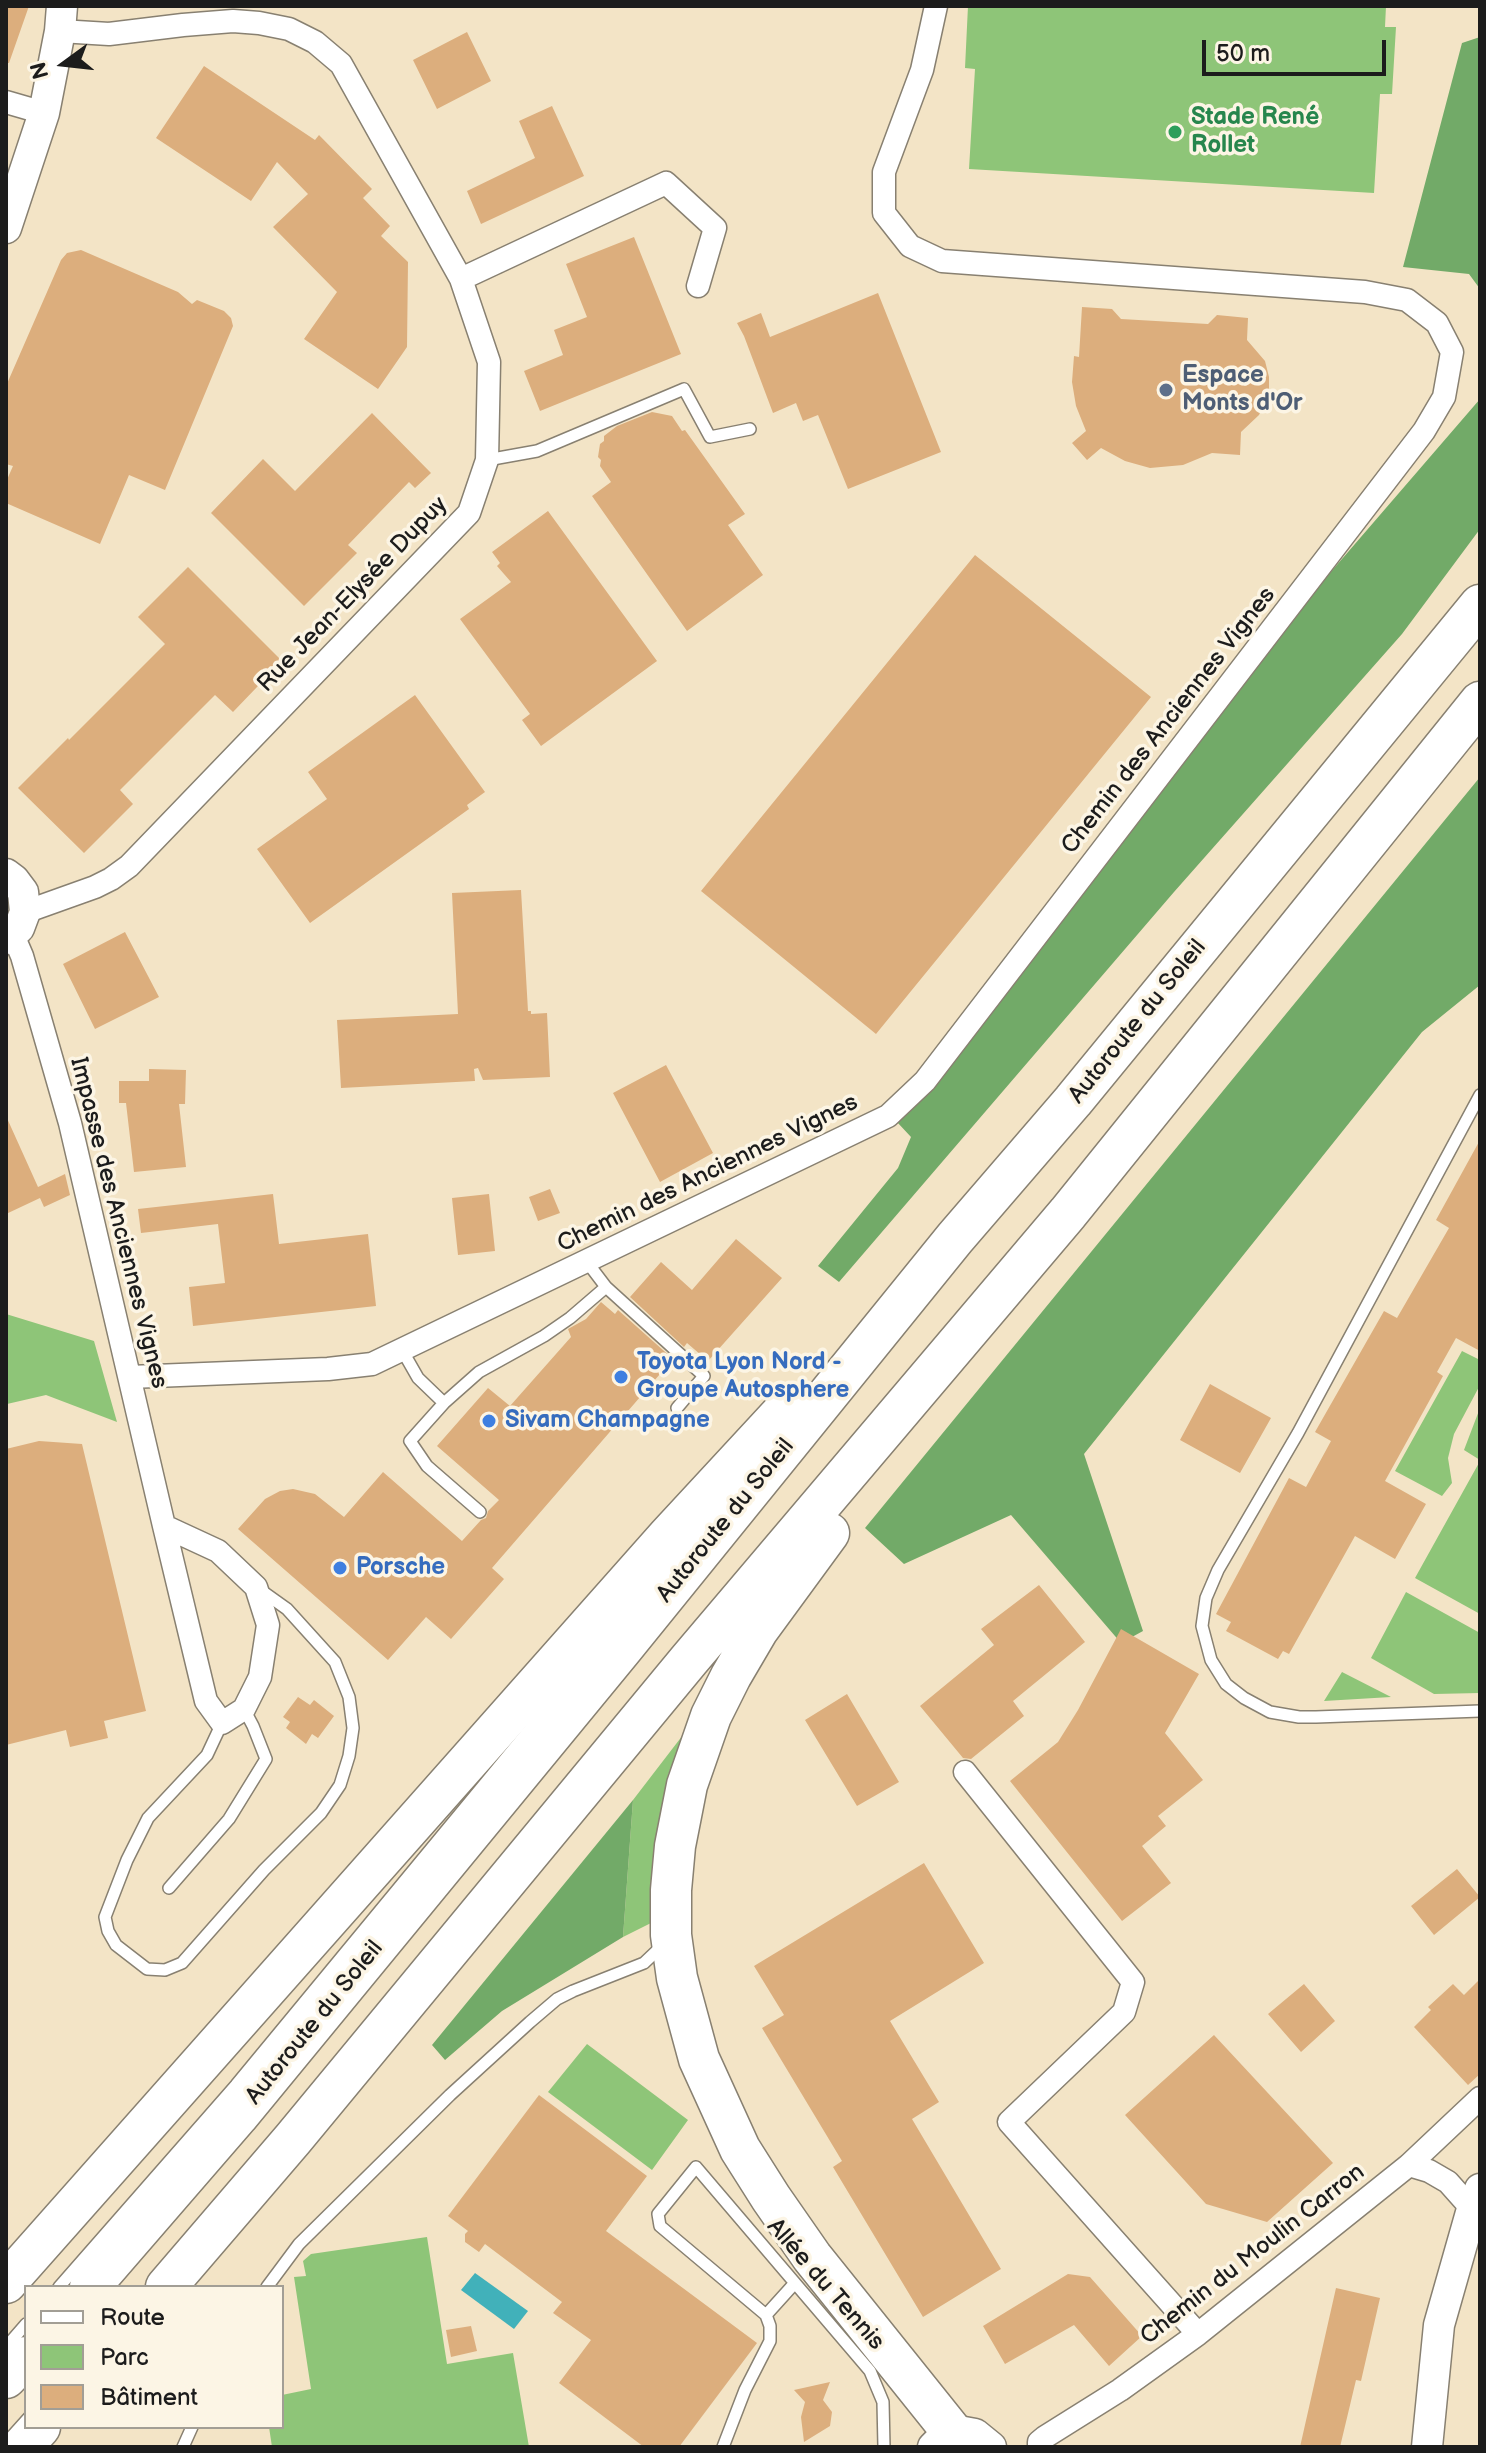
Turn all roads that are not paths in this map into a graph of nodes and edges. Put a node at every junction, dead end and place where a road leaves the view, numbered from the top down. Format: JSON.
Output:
{"nodes":[{"id":1,"x":936,"y":6,"type":"edge"},
{"id":2,"x":61,"y":18,"type":"edge"},
{"id":3,"x":6,"y":102,"type":"edge"},
{"id":4,"x":44,"y":113,"type":"junction"},
{"id":5,"x":6,"y":228,"type":"edge"},
{"id":6,"x":461,"y":279,"type":"junction"},
{"id":7,"x":698,"y":286,"type":"dead end"},
{"id":8,"x":750,"y":429,"type":"dead end"},
{"id":9,"x":487,"y":460,"type":"junction"},
{"id":10,"x":1480,"y":605,"type":"edge"},
{"id":11,"x":1480,"y":702,"type":"edge"},
{"id":12,"x":15,"y":911,"type":"edge"},
{"id":13,"x":1480,"y":1095,"type":"edge"},
{"id":14,"x":1068,"y":1213,"type":"junction"},
{"id":15,"x":955,"y":1238,"type":"junction"},
{"id":16,"x":587,"y":1262,"type":"junction"},
{"id":17,"x":606,"y":1287,"type":"junction"},
{"id":18,"x":402,"y":1350,"type":"junction"},
{"id":19,"x":130,"y":1377,"type":"junction"},
{"id":20,"x":444,"y":1403,"type":"junction"},
{"id":21,"x":677,"y":1408,"type":"dead end"},
{"id":22,"x":774,"y":1420,"type":"junction"},
{"id":23,"x":711,"y":1509,"type":"dead end"},
{"id":24,"x":480,"y":1512,"type":"dead end"},
{"id":25,"x":164,"y":1526,"type":"junction"},
{"id":26,"x":256,"y":1587,"type":"junction"},
{"id":27,"x":632,"y":1606,"type":"dead end"},
{"id":28,"x":244,"y":1709,"type":"junction"},
{"id":29,"x":1480,"y":1711,"type":"edge"},
{"id":30,"x":222,"y":1723,"type":"junction"},
{"id":31,"x":965,"y":1772,"type":"dead end"},
{"id":32,"x":169,"y":1888,"type":"dead end"},
{"id":33,"x":671,"y":1935,"type":"junction"},
{"id":34,"x":1480,"y":2098,"type":"edge"},
{"id":35,"x":1409,"y":2165,"type":"junction"},
{"id":36,"x":1476,"y":2199,"type":"edge"},
{"id":37,"x":6,"y":2283,"type":"edge"},
{"id":38,"x":794,"y":2284,"type":"junction"},
{"id":39,"x":61,"y":2285,"type":"edge"},
{"id":40,"x":92,"y":2285,"type":"edge"},
{"id":41,"x":168,"y":2285,"type":"edge"},
{"id":42,"x":268,"y":2285,"type":"edge"},
{"id":43,"x":766,"y":2315,"type":"junction"},
{"id":44,"x":24,"y":2326,"type":"edge"},
{"id":45,"x":1198,"y":2334,"type":"junction"},
{"id":46,"x":6,"y":2347,"type":"edge"},
{"id":47,"x":24,"y":2359,"type":"edge"},
{"id":48,"x":6,"y":2378,"type":"edge"},
{"id":49,"x":1432,"y":2411,"type":"junction"},
{"id":50,"x":38,"y":2429,"type":"edge"},
{"id":51,"x":943,"y":2440,"type":"edge"},
{"id":52,"x":1042,"y":2442,"type":"edge"},
{"id":53,"x":22,"y":2447,"type":"edge"},
{"id":54,"x":723,"y":2447,"type":"edge"},
{"id":55,"x":884,"y":2447,"type":"edge"},
{"id":56,"x":991,"y":2447,"type":"edge"},
{"id":57,"x":1427,"y":2447,"type":"edge"},
{"id":58,"x":1437,"y":2447,"type":"edge"}],
"edges":[{"from":1,"to":16,"type":"street","name":"Chemin des Anciennes Vignes"},
{"from":2,"to":4,"type":"street"},
{"from":2,"to":6,"type":"street","name":"Rue Jean-Elysée Dupuy"},
{"from":3,"to":4,"type":"street"},
{"from":4,"to":5,"type":"street"},
{"from":6,"to":7,"type":"street"},
{"from":6,"to":9,"type":"street","name":"Rue Jean-Elysée Dupuy"},
{"from":8,"to":9,"type":"lane"},
{"from":9,"to":12,"type":"street","name":"Rue Jean-Elysée Dupuy"},
{"from":10,"to":15,"type":"highway","name":"Autoroute du Soleil"},
{"from":11,"to":14,"type":"highway"},
{"from":12,"to":19,"type":"street","name":"Impasse des Anciennes Vignes"},
{"from":13,"to":29,"type":"lane"},
{"from":14,"to":33,"type":"highway"},
{"from":14,"to":41,"type":"highway"},
{"from":15,"to":22,"type":"highway"},
{"from":15,"to":40,"type":"highway","name":"Autoroute du Soleil"},
{"from":16,"to":17,"type":"lane"},
{"from":16,"to":18,"type":"street","name":"Chemin des Anciennes Vignes"},
{"from":17,"to":20,"type":"lane"},
{"from":17,"to":21,"type":"lane"},
{"from":18,"to":19,"type":"street","name":"Chemin des Anciennes Vignes"},
{"from":18,"to":20,"type":"lane"},
{"from":19,"to":25,"type":"street","name":"Impasse des Anciennes Vignes"},
{"from":20,"to":24,"type":"lane"},
{"from":22,"to":23,"type":"lane"},
{"from":22,"to":37,"type":"highway"},
{"from":25,"to":26,"type":"street"},
{"from":25,"to":30,"type":"street","name":"Impasse des Anciennes Vignes"},
{"from":26,"to":28,"type":"street"},
{"from":26,"to":30,"type":"lane"},
{"from":27,"to":39,"type":"lane"},
{"from":28,"to":30,"type":"street"},
{"from":28,"to":32,"type":"lane"},
{"from":31,"to":45,"type":"street"},
{"from":33,"to":42,"type":"lane"},
{"from":33,"to":51,"type":"highway"},
{"from":34,"to":35,"type":"street","name":"Chemin du Moulin Carron"},
{"from":35,"to":36,"type":"street"},
{"from":35,"to":45,"type":"street","name":"Chemin du Moulin Carron"},
{"from":36,"to":49,"type":"street"},
{"from":38,"to":43,"type":"lane"},
{"from":38,"to":43,"type":"lane","name":"Allée du Tennis"},
{"from":38,"to":55,"type":"lane","name":"Allée du Tennis"},
{"from":43,"to":54,"type":"lane"},
{"from":44,"to":46,"type":"lane"},
{"from":45,"to":52,"type":"street","name":"Chemin du Moulin Carron"},
{"from":47,"to":48,"type":"highway"},
{"from":49,"to":57,"type":"street"},
{"from":49,"to":58,"type":"street"},
{"from":50,"to":53,"type":"highway"},
{"from":51,"to":56,"type":"street"}]}
